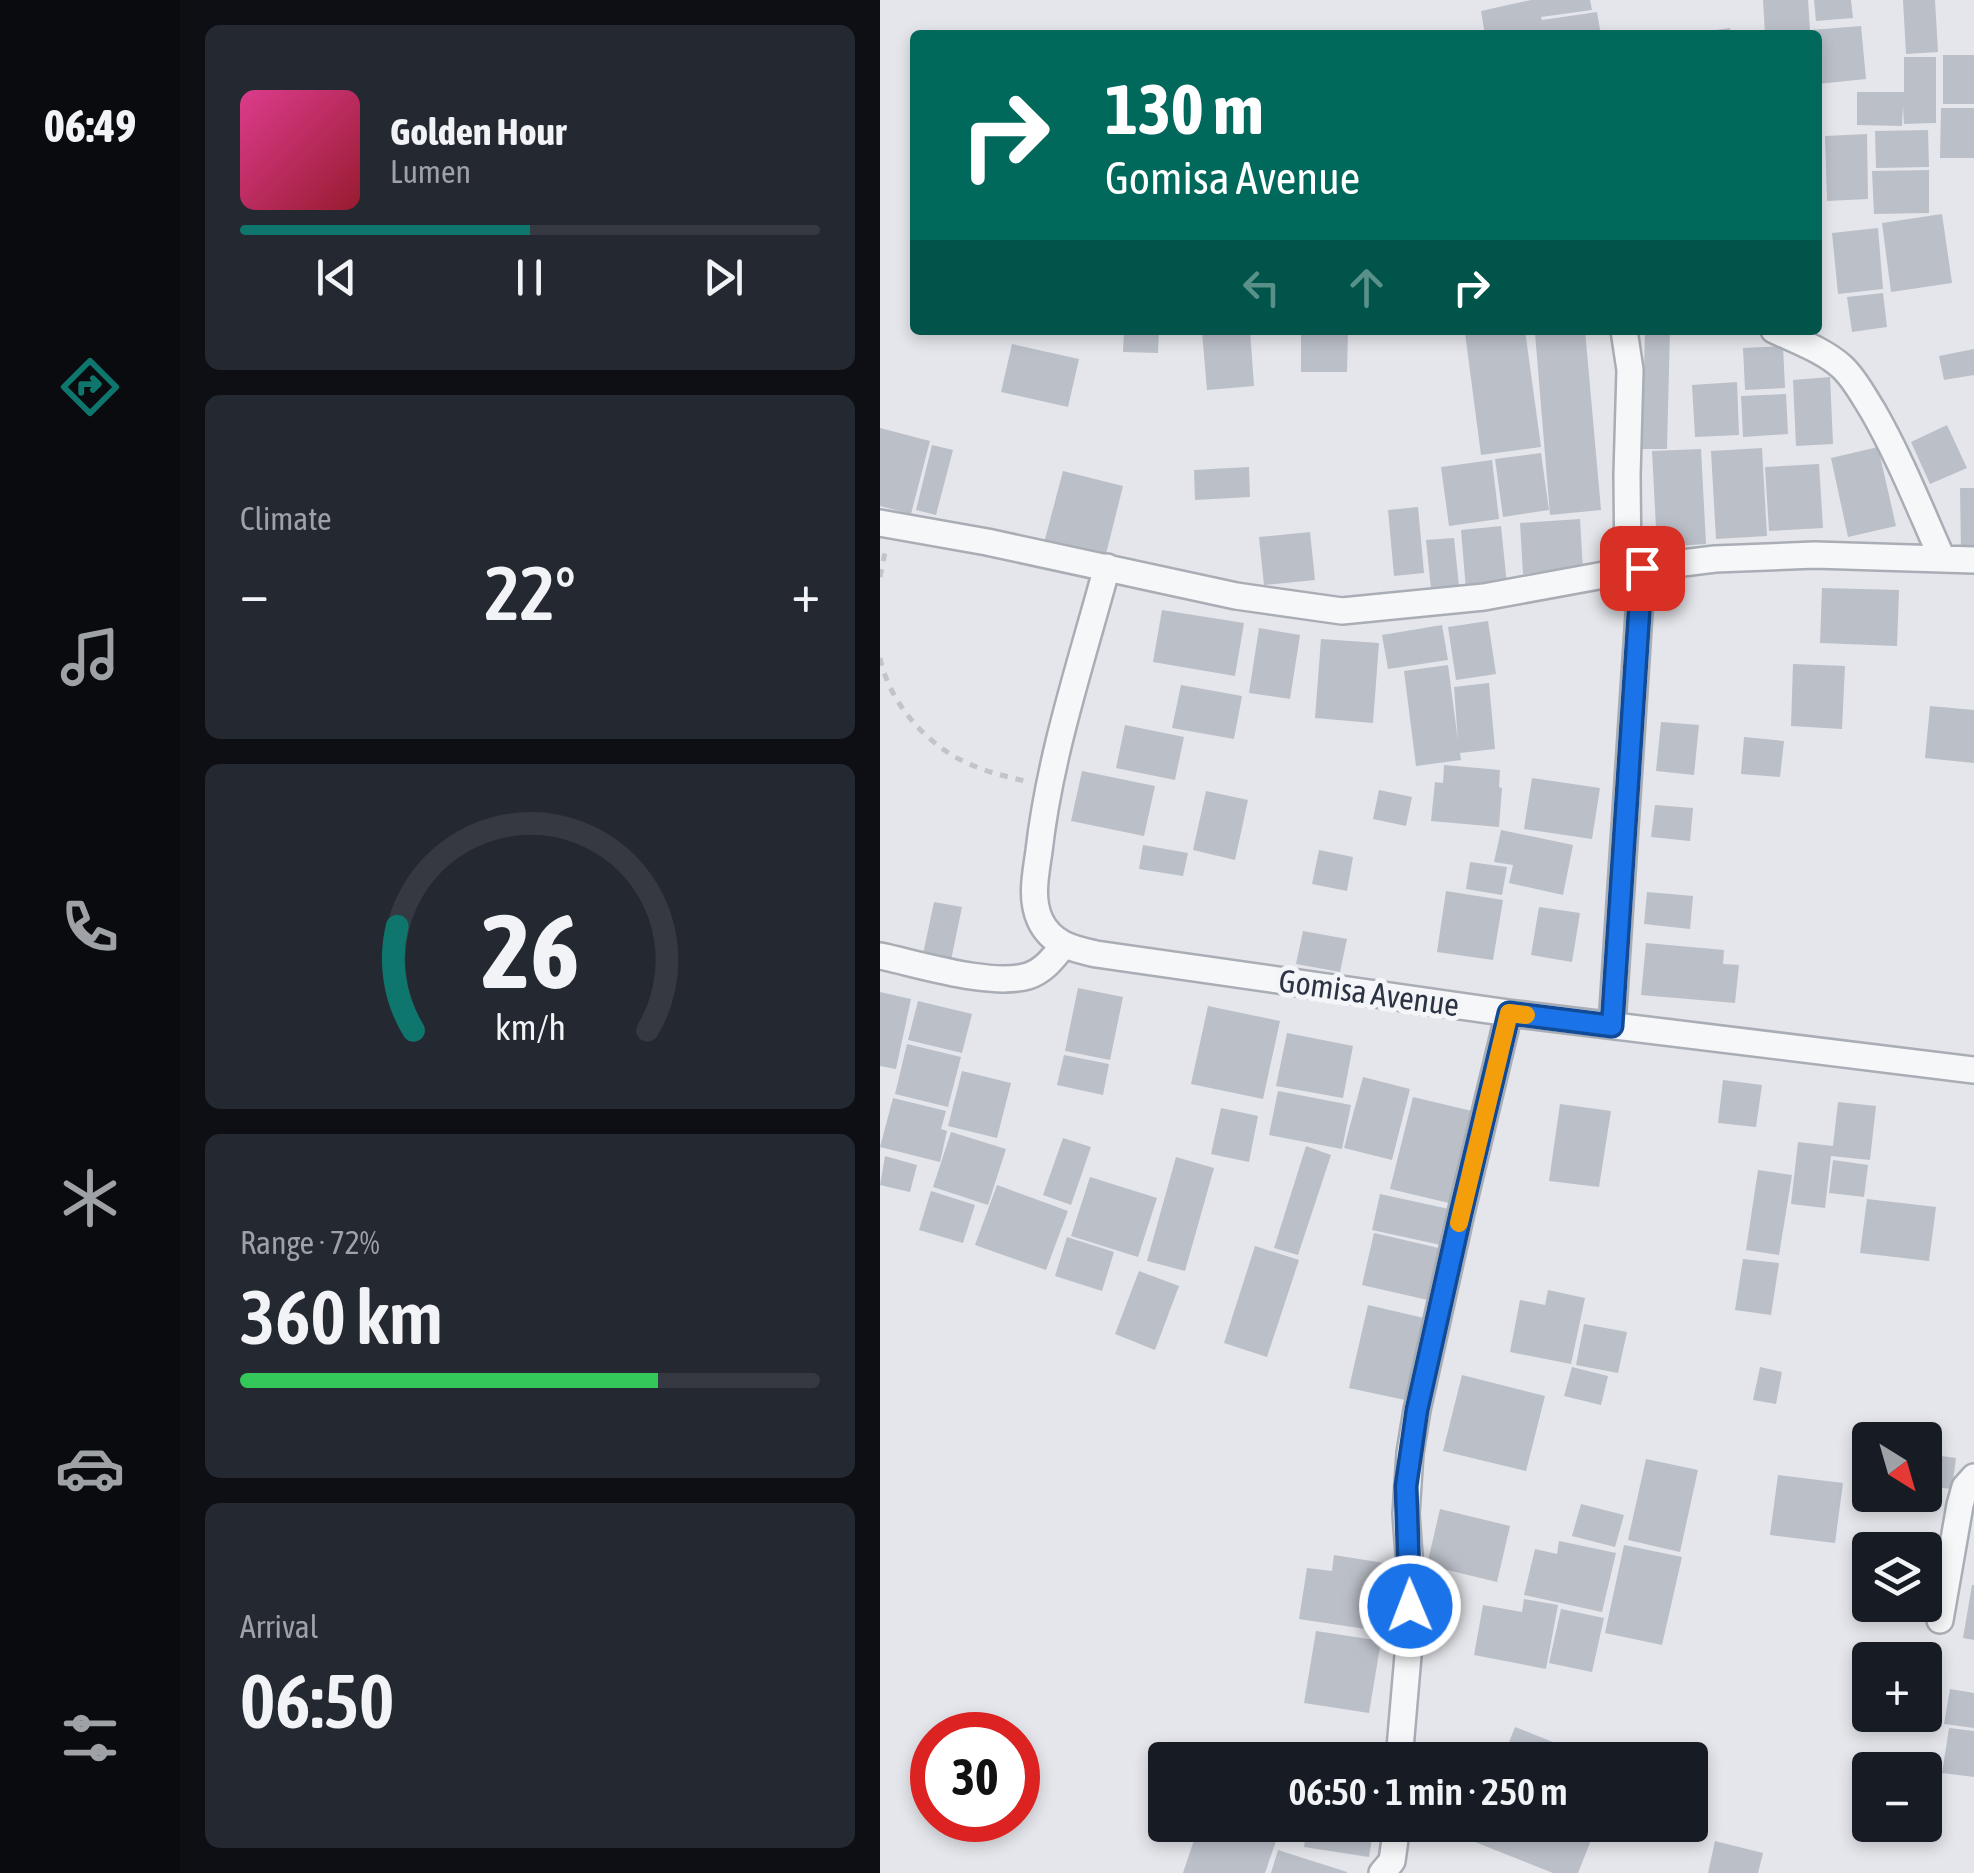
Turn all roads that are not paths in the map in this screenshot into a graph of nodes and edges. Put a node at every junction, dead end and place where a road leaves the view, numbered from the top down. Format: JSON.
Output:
{"nodes":[{"id":1,"x":1625,"y":335,"type":"edge"},
{"id":2,"x":1784,"y":335,"type":"edge"},
{"id":3,"x":880,"y":522,"type":"edge"},
{"id":4,"x":1942,"y":558,"type":"junction"},
{"id":5,"x":1974,"y":560,"type":"edge"},
{"id":6,"x":1107,"y":566,"type":"junction"},
{"id":7,"x":1635,"y":570,"type":"junction"},
{"id":8,"x":1063,"y":946,"type":"junction"},
{"id":9,"x":880,"y":956,"type":"edge"},
{"id":10,"x":1509,"y":1013,"type":"junction"},
{"id":11,"x":1612,"y":1026,"type":"junction"},
{"id":12,"x":1974,"y":1070,"type":"edge"},
{"id":13,"x":1974,"y":1477,"type":"edge"},
{"id":14,"x":1942,"y":1608,"type":"edge"},
{"id":15,"x":1401,"y":1742,"type":"edge"},
{"id":16,"x":1395,"y":1842,"type":"edge"},
{"id":17,"x":1382,"y":1873,"type":"edge"}],
"edges":[{"from":1,"to":7,"type":"street"},
{"from":2,"to":4,"type":"street"},
{"from":3,"to":6,"type":"street"},
{"from":4,"to":5,"type":"street"},
{"from":4,"to":7,"type":"street"},
{"from":6,"to":7,"type":"street"},
{"from":6,"to":8,"type":"street"},
{"from":7,"to":11,"type":"street"},
{"from":8,"to":9,"type":"street"},
{"from":8,"to":10,"type":"street","name":"Gomisa Avenue"},
{"from":10,"to":11,"type":"street","name":"Gomisa Avenue"},
{"from":10,"to":15,"type":"street"},
{"from":11,"to":12,"type":"street","name":"Gomisa Avenue"},
{"from":13,"to":14,"type":"street"},
{"from":16,"to":17,"type":"street"}]}
